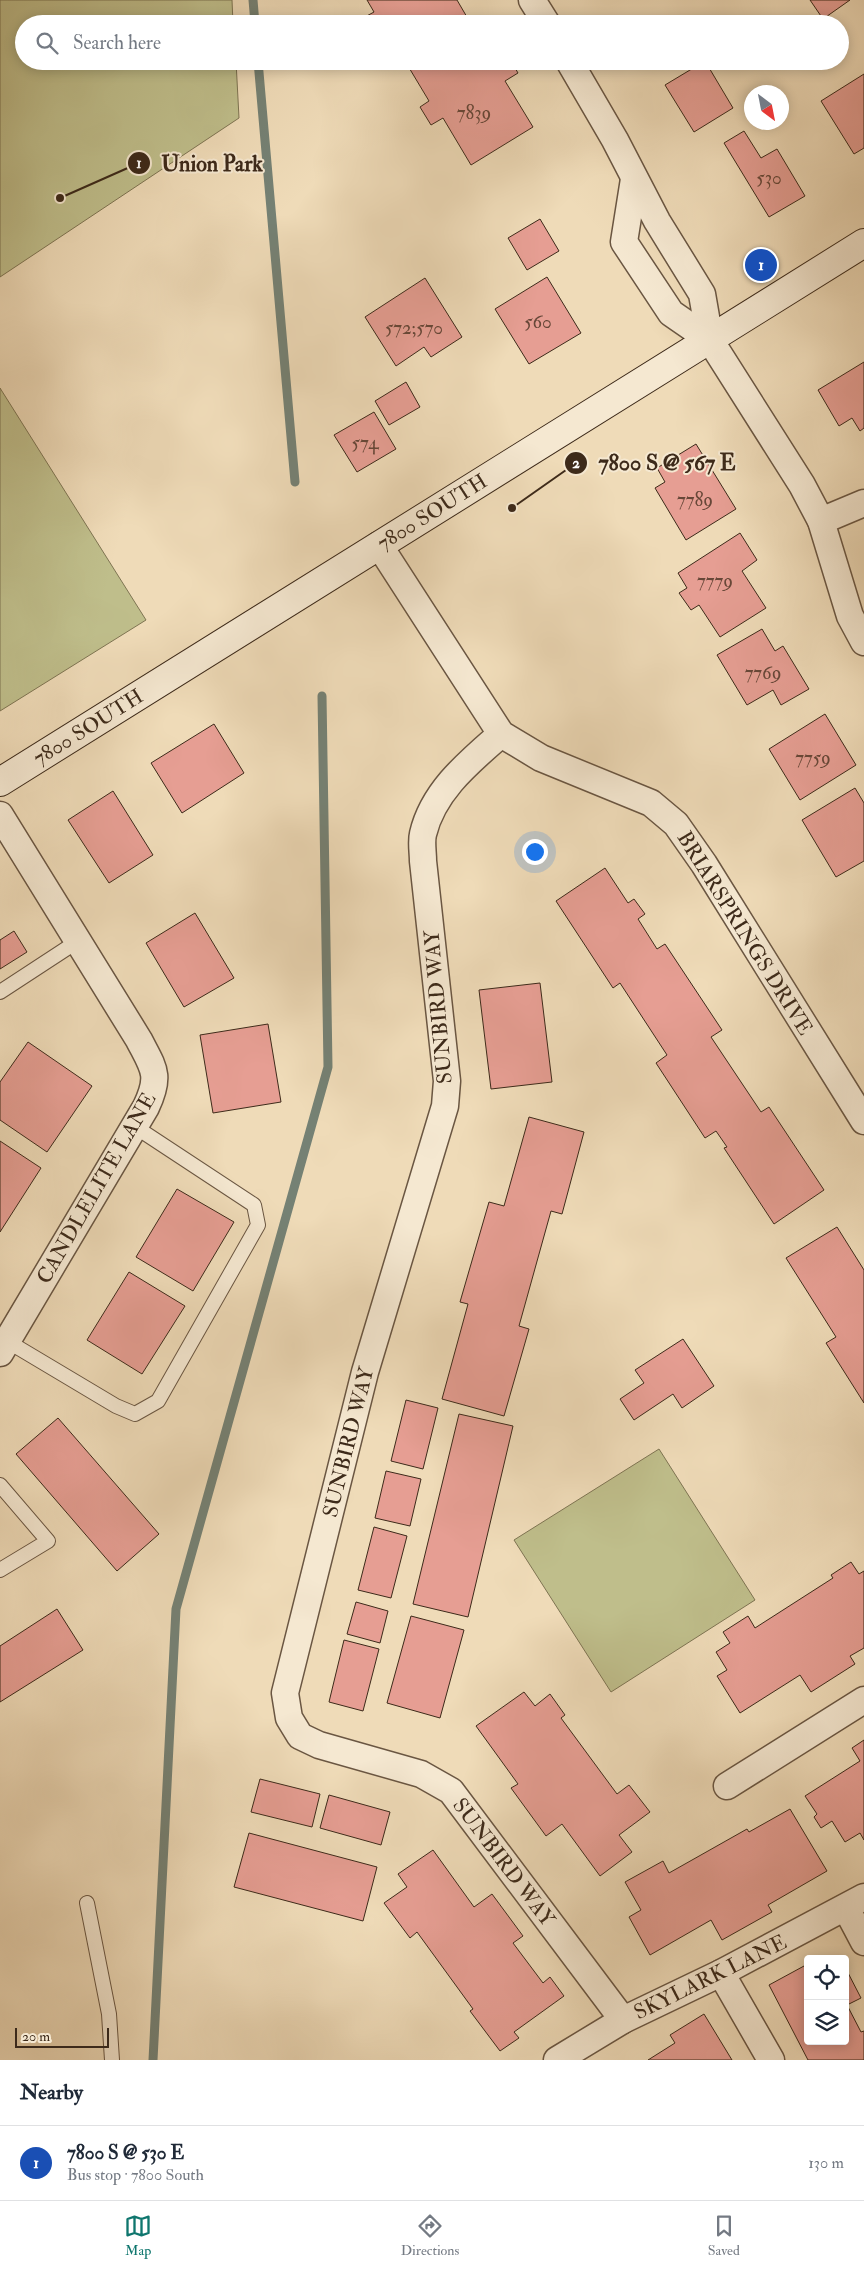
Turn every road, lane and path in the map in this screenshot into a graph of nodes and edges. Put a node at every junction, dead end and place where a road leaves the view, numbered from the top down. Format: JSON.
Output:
{"nodes":[{"id":1,"x":532,"y":0,"type":"edge"},
{"id":2,"x":541,"y":15,"type":"edge"},
{"id":3,"x":574,"y":70,"type":"edge"},
{"id":4,"x":634,"y":179,"type":"junction"},
{"id":5,"x":864,"y":243,"type":"edge"},
{"id":6,"x":710,"y":340,"type":"junction"},
{"id":7,"x":864,"y":503,"type":"edge"},
{"id":8,"x":821,"y":522,"type":"junction"},
{"id":9,"x":379,"y":545,"type":"junction"},
{"id":10,"x":864,"y":642,"type":"edge"},
{"id":11,"x":500,"y":734,"type":"junction"},
{"id":12,"x":0,"y":782,"type":"edge"},
{"id":13,"x":0,"y":815,"type":"edge"},
{"id":14,"x":78,"y":941,"type":"junction"},
{"id":15,"x":0,"y":992,"type":"edge"},
{"id":16,"x":864,"y":1121,"type":"edge"},
{"id":17,"x":134,"y":1126,"type":"junction"},
{"id":18,"x":4,"y":1347,"type":"edge"},
{"id":19,"x":0,"y":1486,"type":"edge"},
{"id":20,"x":0,"y":1570,"type":"edge"},
{"id":21,"x":864,"y":1700,"type":"edge"},
{"id":22,"x":726,"y":1786,"type":"dead end"},
{"id":23,"x":855,"y":1902,"type":"edge"},
{"id":24,"x":88,"y":1903,"type":"dead end"},
{"id":25,"x":864,"y":1942,"type":"edge"},
{"id":26,"x":721,"y":1973,"type":"junction"},
{"id":27,"x":623,"y":2020,"type":"junction"},
{"id":28,"x":112,"y":2060,"type":"edge"},
{"id":29,"x":557,"y":2060,"type":"edge"},
{"id":30,"x":771,"y":2060,"type":"edge"}],
"edges":[{"from":1,"to":2,"type":"street"},
{"from":3,"to":4,"type":"street"},
{"from":4,"to":6,"type":"street"},
{"from":4,"to":6,"type":"street"},
{"from":5,"to":6,"type":"main road","name":"7800 SOUTH"},
{"from":6,"to":8,"type":"street"},
{"from":6,"to":9,"type":"main road","name":"7800 SOUTH"},
{"from":7,"to":8,"type":"street"},
{"from":8,"to":10,"type":"street"},
{"from":9,"to":11,"type":"street","name":"BRIARSPRINGS DRIVE"},
{"from":9,"to":12,"type":"main road","name":"7800 SOUTH"},
{"from":11,"to":16,"type":"street","name":"BRIARSPRINGS DRIVE"},
{"from":11,"to":27,"type":"street","name":"SUNBIRD WAY"},
{"from":13,"to":14,"type":"street","name":"CANDLELITE LANE"},
{"from":14,"to":15,"type":"lane"},
{"from":14,"to":17,"type":"street","name":"CANDLELITE LANE"},
{"from":17,"to":18,"type":"street","name":"CANDLELITE LANE"},
{"from":17,"to":18,"type":"lane"},
{"from":19,"to":20,"type":"lane"},
{"from":21,"to":22,"type":"street"},
{"from":23,"to":25,"type":"street"},
{"from":23,"to":26,"type":"street","name":"SKYLARK LANE"},
{"from":24,"to":28,"type":"lane"},
{"from":26,"to":27,"type":"street","name":"SKYLARK LANE"},
{"from":26,"to":30,"type":"street"},
{"from":27,"to":29,"type":"street","name":"SKYLARK LANE"}]}
